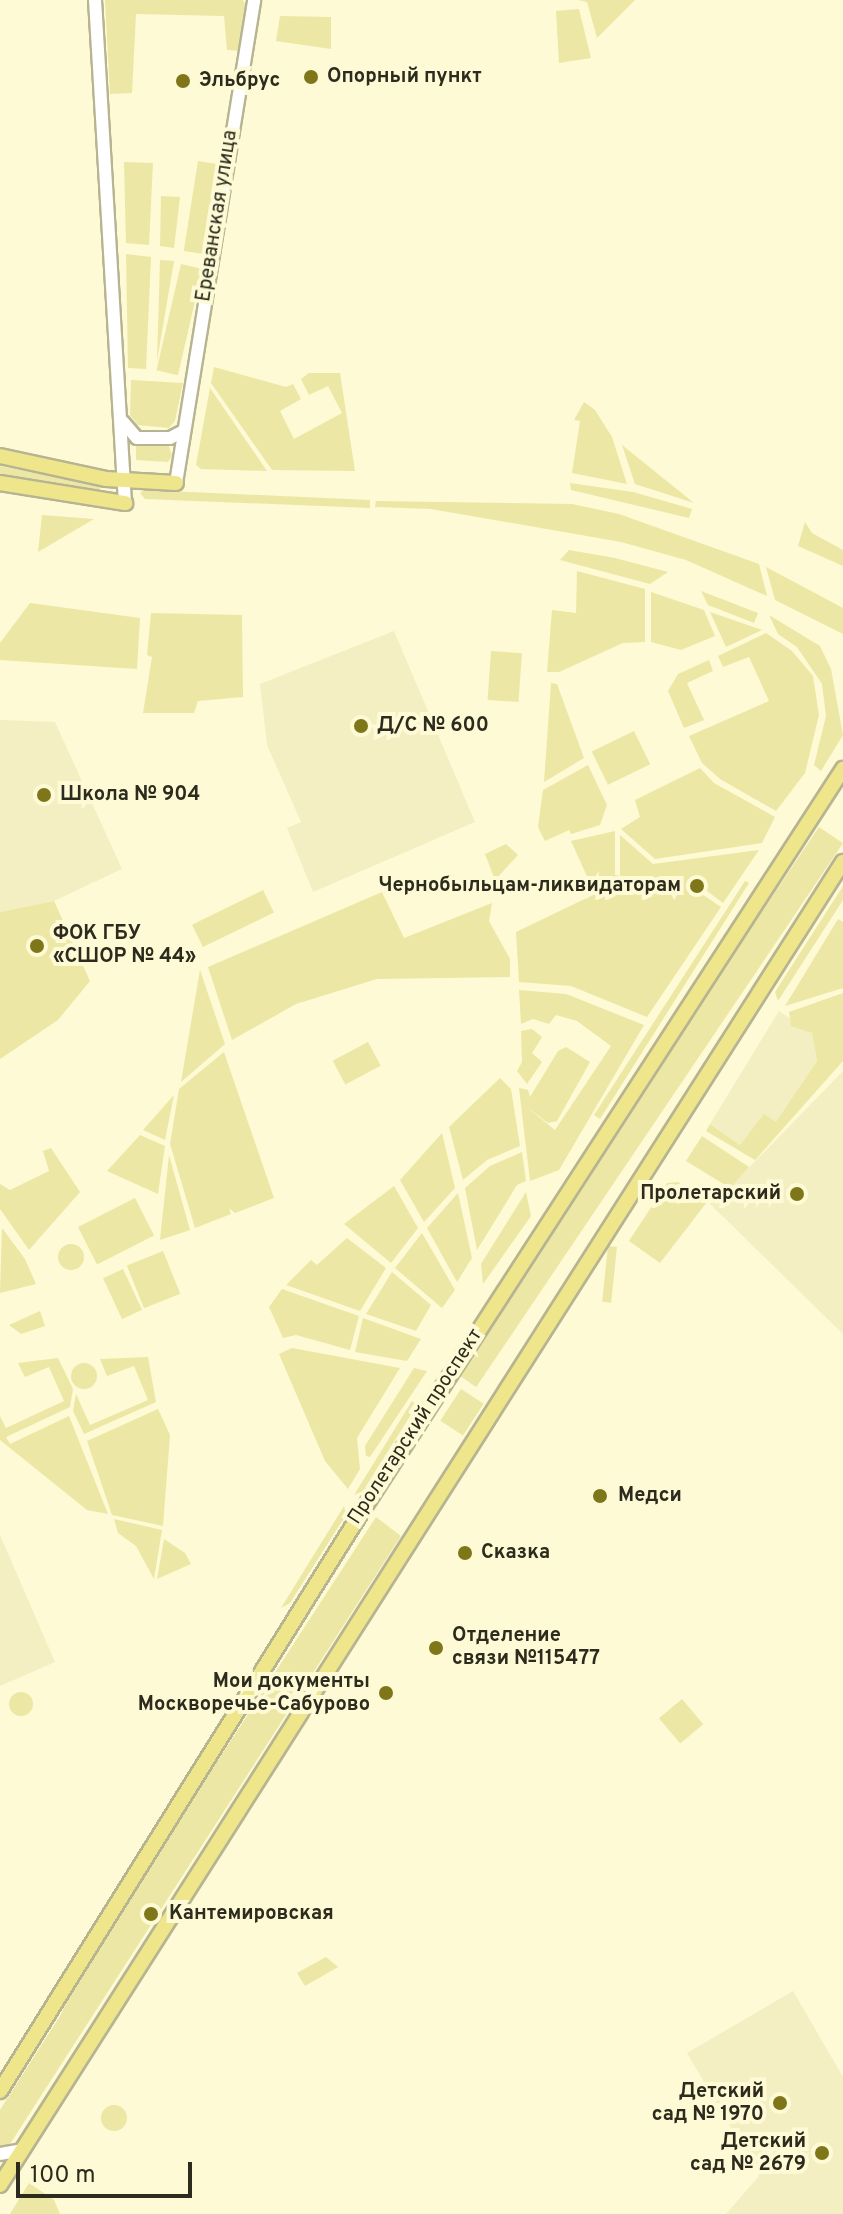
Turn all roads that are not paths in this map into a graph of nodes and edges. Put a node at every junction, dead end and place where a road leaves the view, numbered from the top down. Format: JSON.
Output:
{"nodes":[{"id":1,"x":95,"y":0,"type":"edge"},
{"id":2,"x":254,"y":0,"type":"edge"},
{"id":3,"x":123,"y":422,"type":"junction"},
{"id":4,"x":182,"y":432,"type":"junction"},
{"id":5,"x":0,"y":456,"type":"edge"},
{"id":6,"x":124,"y":480,"type":"junction"},
{"id":7,"x":0,"y":483,"type":"edge"},
{"id":8,"x":176,"y":483,"type":"joint"},
{"id":9,"x":125,"y":503,"type":"joint"},
{"id":10,"x":843,"y":769,"type":"edge"},
{"id":11,"x":843,"y":862,"type":"edge"},
{"id":12,"x":0,"y":2091,"type":"edge"},
{"id":13,"x":22,"y":2150,"type":"junction"},
{"id":14,"x":0,"y":2154,"type":"edge"},
{"id":15,"x":0,"y":2185,"type":"edge"}],
"edges":[{"from":1,"to":3,"type":"street"},
{"from":2,"to":4,"type":"street","name":"Ереванская улица"},
{"from":3,"to":4,"type":"street"},
{"from":3,"to":6,"type":"street"},
{"from":4,"to":8,"type":"street","name":"Ереванская улица"},
{"from":5,"to":6,"type":"main road"},
{"from":6,"to":8,"type":"main road"},
{"from":6,"to":9,"type":"street"},
{"from":7,"to":9,"type":"main road"},
{"from":10,"to":12,"type":"main road","name":"Пролетарский проспект"},
{"from":11,"to":13,"type":"main road"},
{"from":13,"to":14,"type":"street"},
{"from":13,"to":15,"type":"main road"}]}
